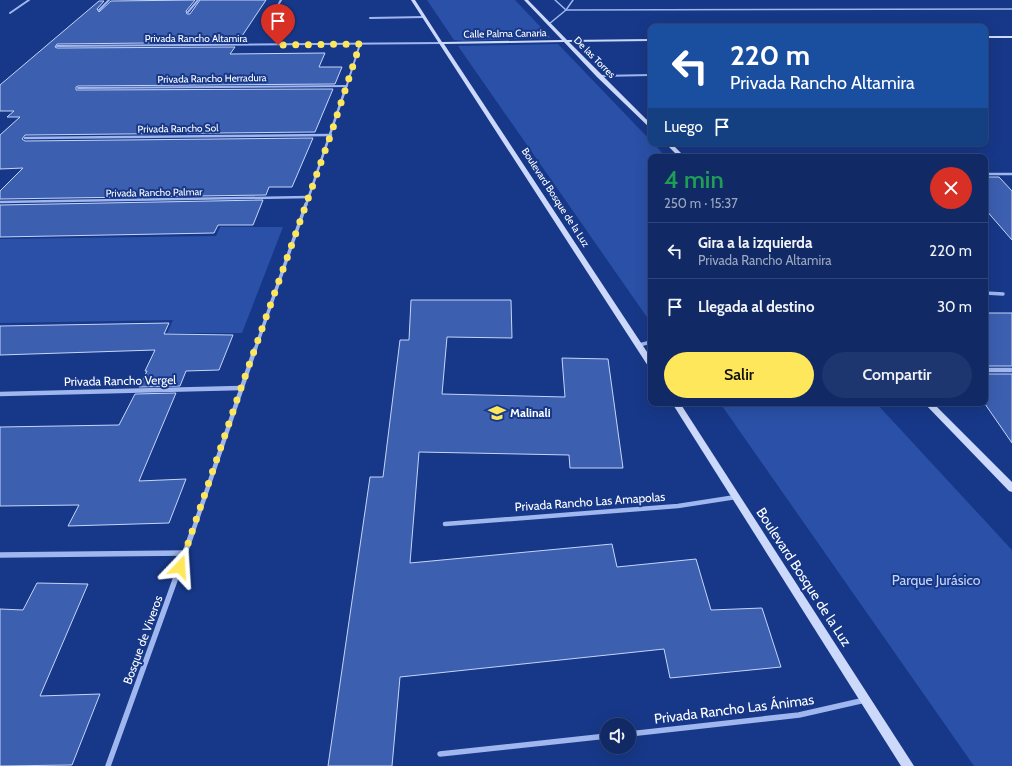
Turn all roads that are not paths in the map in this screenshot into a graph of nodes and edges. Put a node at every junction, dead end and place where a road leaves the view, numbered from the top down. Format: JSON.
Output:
{"nodes":[{"id":1,"x":29,"y":0,"type":"edge"},
{"id":2,"x":109,"y":0,"type":"edge"},
{"id":3,"x":198,"y":0,"type":"edge"},
{"id":4,"x":281,"y":0,"type":"edge"},
{"id":5,"x":413,"y":0,"type":"edge"},
{"id":6,"x":526,"y":0,"type":"edge"},
{"id":7,"x":555,"y":0,"type":"edge"},
{"id":8,"x":573,"y":0,"type":"edge"},
{"id":9,"x":1012,"y":9,"type":"edge"},
{"id":10,"x":99,"y":10,"type":"dead end"},
{"id":11,"x":566,"y":10,"type":"junction"},
{"id":12,"x":188,"y":12,"type":"dead end"},
{"id":13,"x":274,"y":12,"type":"dead end"},
{"id":14,"x":10,"y":13,"type":"dead end"},
{"id":15,"x":424,"y":17,"type":"junction"},
{"id":16,"x":370,"y":18,"type":"dead end"},
{"id":17,"x":549,"y":24,"type":"junction"},
{"id":18,"x":988,"y":37,"type":"edge"},
{"id":19,"x":1012,"y":37,"type":"edge"},
{"id":20,"x":564,"y":40,"type":"junction"},
{"id":21,"x":648,"y":40,"type":"edge"},
{"id":22,"x":441,"y":43,"type":"junction"},
{"id":23,"x":360,"y":44,"type":"junction"},
{"id":24,"x":57,"y":46,"type":"dead end"},
{"id":25,"x":648,"y":75,"type":"edge"},
{"id":26,"x":599,"y":76,"type":"junction"},
{"id":27,"x":347,"y":86,"type":"junction"},
{"id":28,"x":78,"y":88,"type":"dead end"},
{"id":29,"x":645,"y":121,"type":"joint"},
{"id":30,"x":648,"y":124,"type":"edge"},
{"id":31,"x":331,"y":134,"type":"junction"},
{"id":32,"x":25,"y":138,"type":"dead end"},
{"id":33,"x":671,"y":146,"type":"edge"},
{"id":34,"x":679,"y":154,"type":"edge"},
{"id":35,"x":988,"y":174,"type":"edge"},
{"id":36,"x":1012,"y":174,"type":"edge"},
{"id":37,"x":309,"y":197,"type":"junction"},
{"id":38,"x":0,"y":202,"type":"edge"},
{"id":39,"x":988,"y":293,"type":"edge"},
{"id":40,"x":1003,"y":294,"type":"dead end"},
{"id":41,"x":648,"y":343,"type":"edge"},
{"id":42,"x":639,"y":345,"type":"junction"},
{"id":43,"x":648,"y":359,"type":"edge"},
{"id":44,"x":988,"y":370,"type":"edge"},
{"id":45,"x":1012,"y":370,"type":"edge"},
{"id":46,"x":241,"y":388,"type":"junction"},
{"id":47,"x":0,"y":394,"type":"edge"},
{"id":48,"x":678,"y":406,"type":"edge"},
{"id":49,"x":931,"y":406,"type":"edge"},
{"id":50,"x":1012,"y":488,"type":"edge"},
{"id":51,"x":736,"y":497,"type":"junction"},
{"id":52,"x":445,"y":524,"type":"dead end"},
{"id":53,"x":185,"y":553,"type":"junction"},
{"id":54,"x":0,"y":555,"type":"edge"},
{"id":55,"x":866,"y":699,"type":"junction"},
{"id":56,"x":636,"y":733,"type":"edge"},
{"id":57,"x":600,"y":737,"type":"edge"},
{"id":58,"x":440,"y":754,"type":"dead end"},
{"id":59,"x":108,"y":766,"type":"edge"},
{"id":60,"x":908,"y":766,"type":"edge"}],
"edges":[{"from":1,"to":14,"type":"street"},
{"from":2,"to":10,"type":"street"},
{"from":3,"to":12,"type":"street"},
{"from":4,"to":13,"type":"street"},
{"from":5,"to":15,"type":"main road","name":"Boulevard Bosque de la Luz"},
{"from":6,"to":17,"type":"main road","name":"De las Torres"},
{"from":7,"to":11,"type":"lane"},
{"from":8,"to":11,"type":"lane"},
{"from":9,"to":11,"type":"lane"},
{"from":11,"to":17,"type":"lane"},
{"from":15,"to":16,"type":"street"},
{"from":15,"to":22,"type":"main road","name":"Boulevard Bosque de la Luz"},
{"from":17,"to":20,"type":"main road","name":"De las Torres"},
{"from":18,"to":19,"type":"main road"},
{"from":20,"to":21,"type":"main road","name":"Calle Palma Canaria"},
{"from":20,"to":22,"type":"main road","name":"Calle Palma Canaria"},
{"from":20,"to":26,"type":"main road","name":"De las Torres"},
{"from":22,"to":23,"type":"street","name":"Calle Palma Canaria"},
{"from":22,"to":42,"type":"main road","name":"Boulevard Bosque de la Luz"},
{"from":23,"to":24,"type":"street","name":"Privada Rancho Altamira"},
{"from":23,"to":27,"type":"street","name":"Bosque de Viveros"},
{"from":25,"to":26,"type":"street"},
{"from":26,"to":29,"type":"main road","name":"De las Torres"},
{"from":27,"to":28,"type":"street","name":"Privada Rancho Herradura"},
{"from":27,"to":31,"type":"street","name":"Bosque de Viveros"},
{"from":29,"to":30,"type":"main road","name":"De las Torres"},
{"from":31,"to":32,"type":"street","name":"Privada Rancho Sol"},
{"from":31,"to":37,"type":"street","name":"Bosque de Viveros"},
{"from":33,"to":34,"type":"main road"},
{"from":35,"to":36,"type":"street"},
{"from":37,"to":38,"type":"street","name":"Privada Rancho Palmar"},
{"from":37,"to":46,"type":"street","name":"Bosque de Viveros"},
{"from":39,"to":40,"type":"street"},
{"from":41,"to":42,"type":"street"},
{"from":42,"to":43,"type":"main road","name":"Boulevard Bosque de la Luz"},
{"from":44,"to":45,"type":"street"},
{"from":46,"to":47,"type":"street","name":"Privada Rancho Vergel"},
{"from":46,"to":53,"type":"street","name":"Bosque de Viveros"},
{"from":48,"to":51,"type":"main road","name":"Boulevard Bosque de la Luz"},
{"from":49,"to":50,"type":"main road"},
{"from":51,"to":52,"type":"street","name":"Privada Rancho Las Amapolas"},
{"from":51,"to":55,"type":"main road","name":"Boulevard Bosque de la Luz"},
{"from":53,"to":54,"type":"street"},
{"from":53,"to":59,"type":"street","name":"Bosque de Viveros"},
{"from":55,"to":56,"type":"street","name":"Privada Rancho Las Ánimas"},
{"from":55,"to":60,"type":"main road","name":"Boulevard Bosque de la Luz"},
{"from":57,"to":58,"type":"street"}]}
